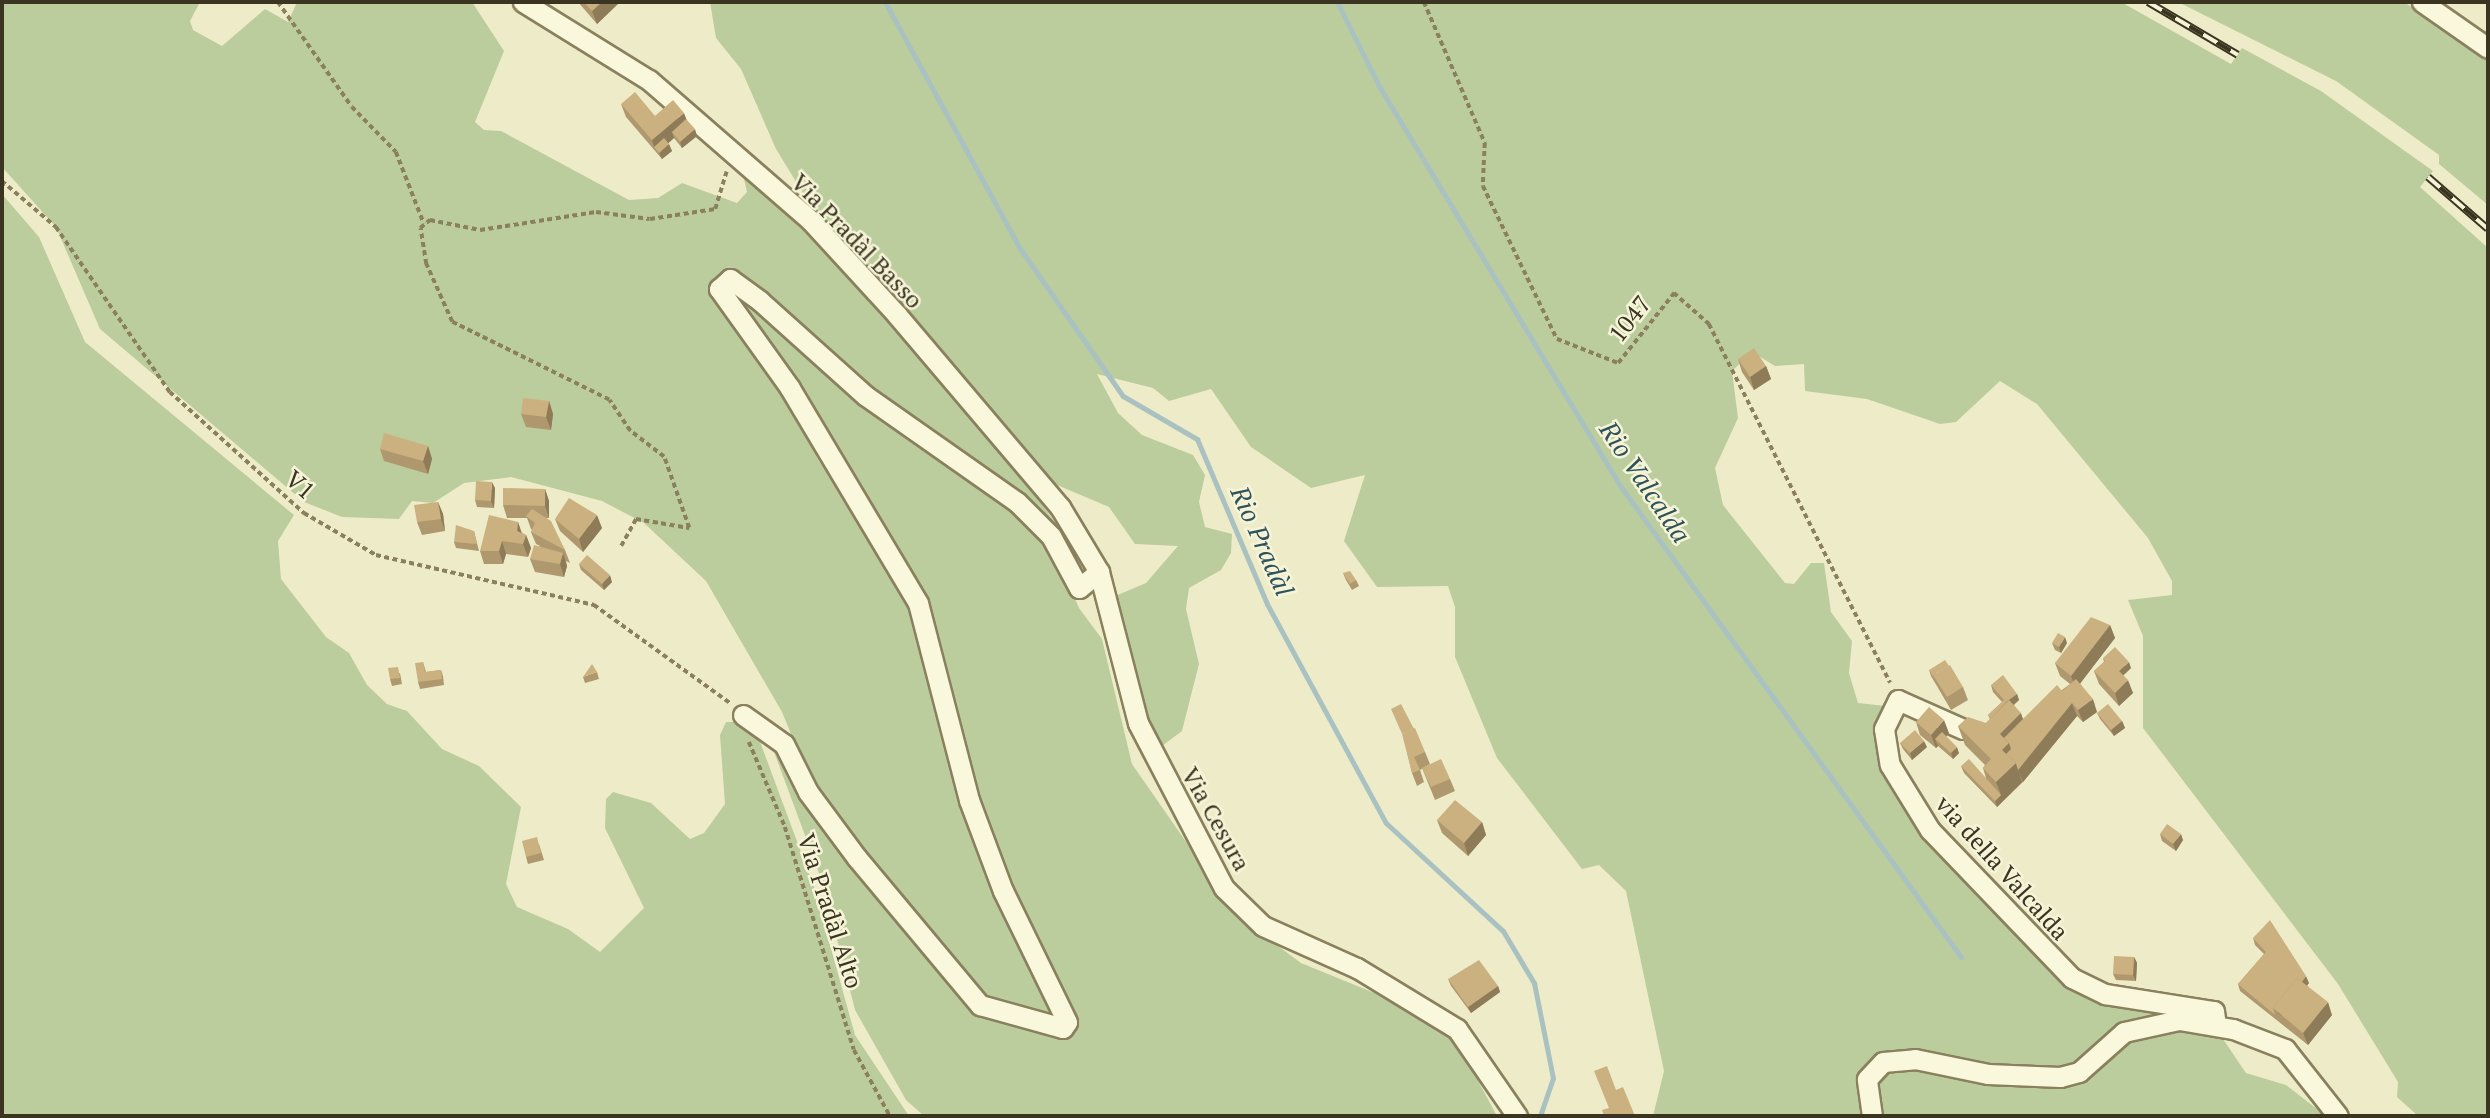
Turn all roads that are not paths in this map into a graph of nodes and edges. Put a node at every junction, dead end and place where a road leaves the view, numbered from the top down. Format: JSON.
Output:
{"nodes":[{"id":1,"x":523,"y":2,"type":"edge"},
{"id":2,"x":2423,"y":2,"type":"edge"},
{"id":3,"x":2488,"y":48,"type":"edge"},
{"id":4,"x":1099,"y":572,"type":"junction"},
{"id":5,"x":743,"y":715,"type":"road end"},
{"id":6,"x":1963,"y":729,"type":"edge"},
{"id":7,"x":2216,"y":1026,"type":"junction"},
{"id":8,"x":1517,"y":1116,"type":"edge"},
{"id":9,"x":1872,"y":1116,"type":"edge"},
{"id":10,"x":2338,"y":1116,"type":"edge"}],
"edges":[{"from":1,"to":4,"type":"street","name":"Via Pradàl Basso"},
{"from":2,"to":3,"type":"street"},
{"from":4,"to":5,"type":"street"},
{"from":4,"to":8,"type":"street","name":"Via Cesura"},
{"from":6,"to":7,"type":"street","name":"via della Valcalda"},
{"from":7,"to":9,"type":"street"},
{"from":7,"to":10,"type":"street"}]}
